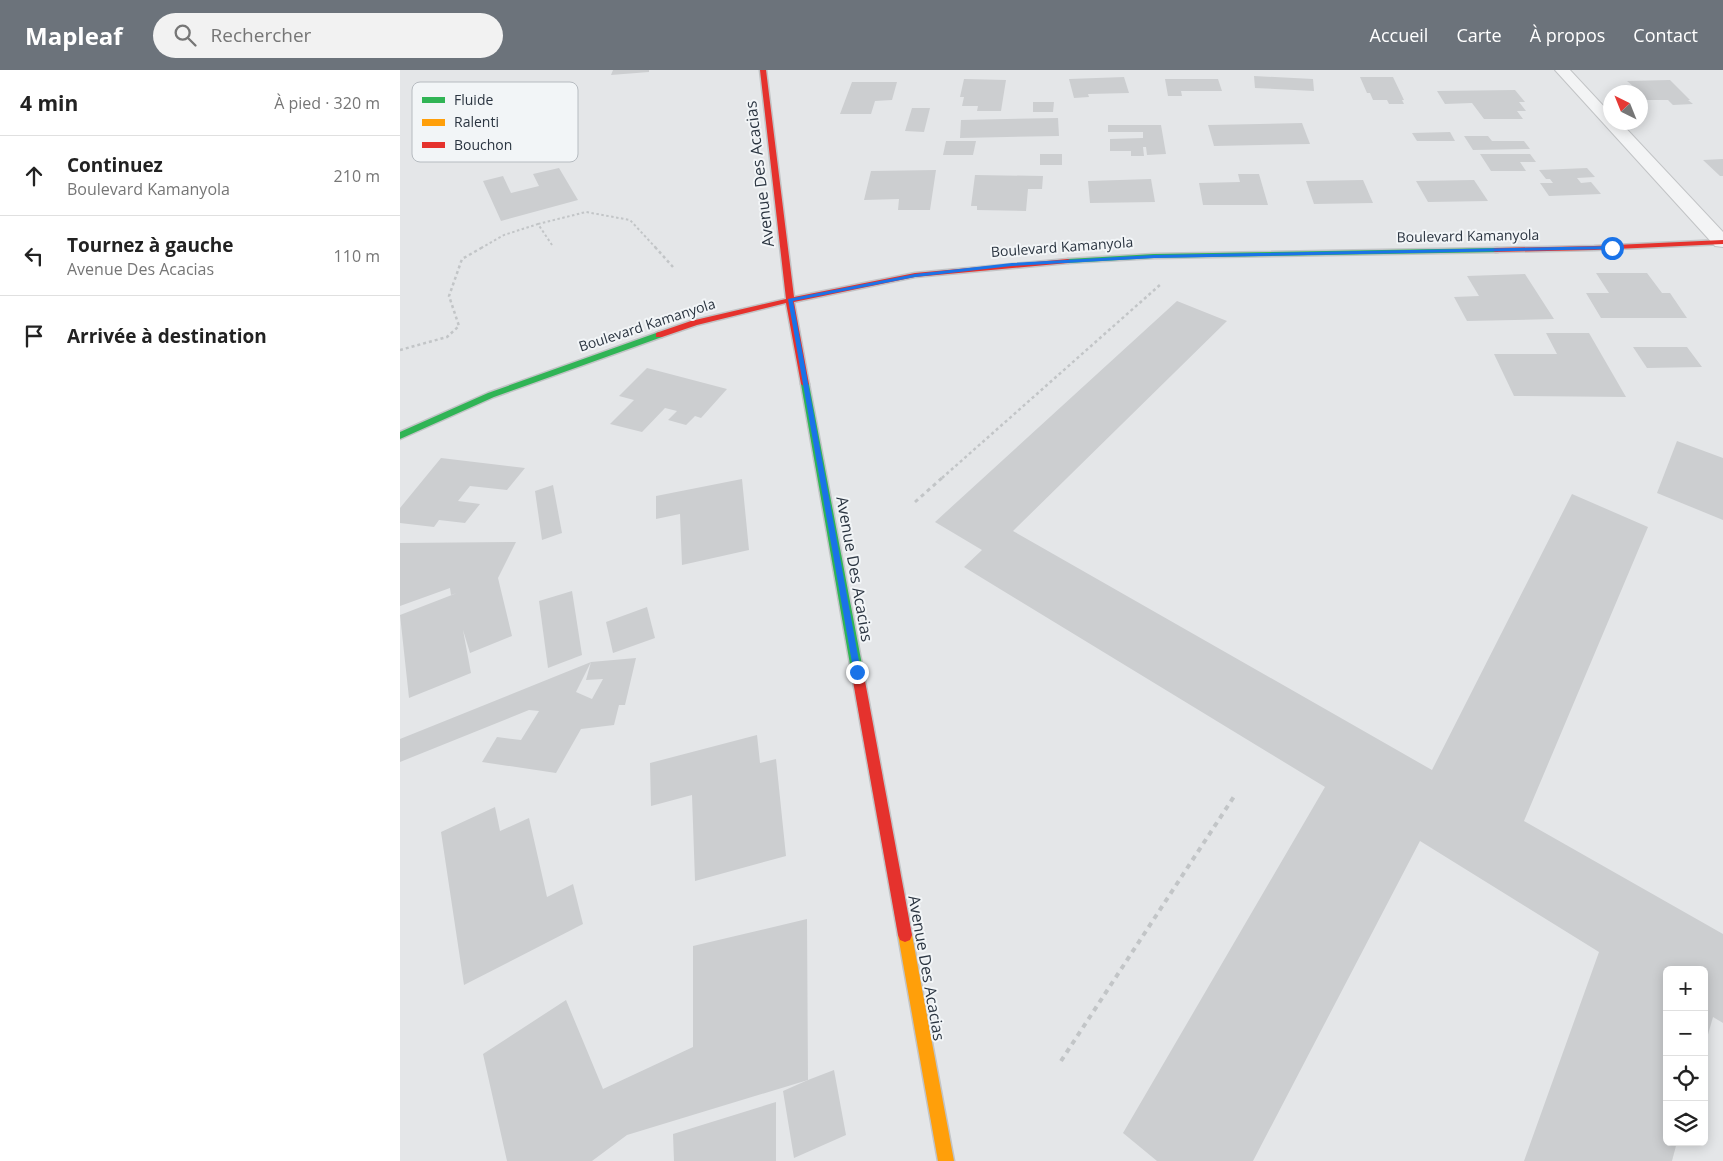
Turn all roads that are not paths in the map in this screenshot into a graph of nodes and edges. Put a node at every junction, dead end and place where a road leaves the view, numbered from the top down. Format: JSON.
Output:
{"nodes":[{"id":1,"x":762,"y":70,"type":"edge"},
{"id":2,"x":1562,"y":70,"type":"edge"},
{"id":3,"x":1603,"y":114,"type":"edge"},
{"id":4,"x":1618,"y":130,"type":"edge"},
{"id":5,"x":1723,"y":242,"type":"edge"},
{"id":6,"x":790,"y":300,"type":"junction"},
{"id":7,"x":400,"y":436,"type":"edge"},
{"id":8,"x":946,"y":1161,"type":"edge"}],
"edges":[{"from":1,"to":6,"type":"street","name":"Avenue Des Acacias"},
{"from":2,"to":3,"type":"street"},
{"from":4,"to":5,"type":"street"},
{"from":5,"to":6,"type":"street","name":"Boulevard Kamanyola"},
{"from":6,"to":7,"type":"street","name":"Boulevard Kamanyola"},
{"from":6,"to":8,"type":"street","name":"Avenue Des Acacias"}]}
